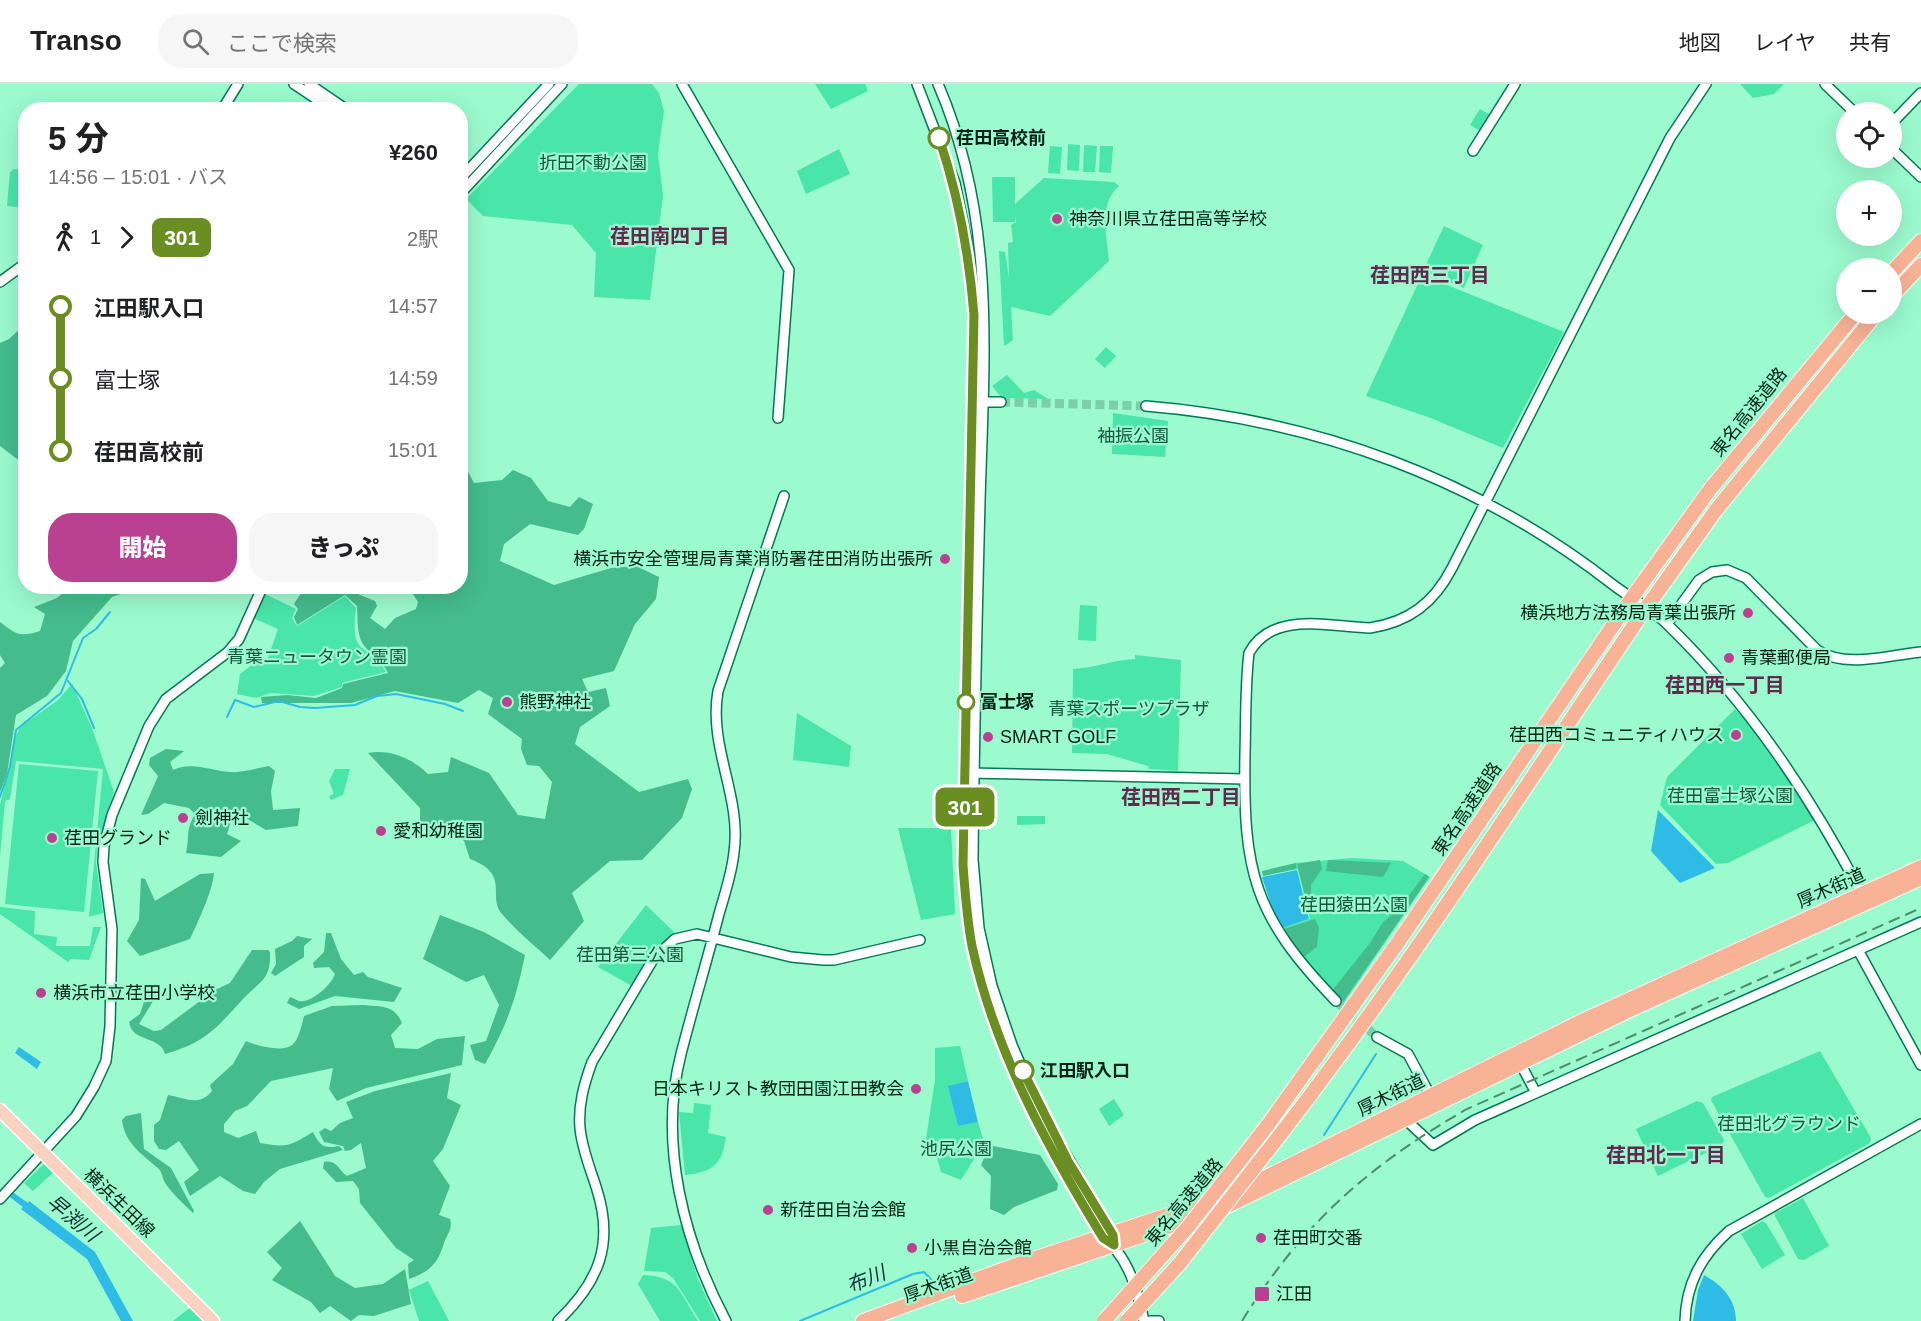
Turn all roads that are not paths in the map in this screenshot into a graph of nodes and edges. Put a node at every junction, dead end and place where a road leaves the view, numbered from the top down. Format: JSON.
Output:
{"nodes":[{"id":1,"x":238,"y":84,"type":"edge"},
{"id":2,"x":294,"y":84,"type":"edge"},
{"id":3,"x":309,"y":84,"type":"edge"},
{"id":4,"x":549,"y":84,"type":"edge"},
{"id":5,"x":562,"y":84,"type":"edge"},
{"id":6,"x":682,"y":84,"type":"edge"},
{"id":7,"x":917,"y":84,"type":"edge"},
{"id":8,"x":938,"y":84,"type":"edge"},
{"id":9,"x":1515,"y":84,"type":"edge"},
{"id":10,"x":1706,"y":84,"type":"edge"},
{"id":11,"x":1825,"y":84,"type":"edge"},
{"id":12,"x":1921,"y":93,"type":"edge"},
{"id":13,"x":227,"y":102,"type":"edge"},
{"id":14,"x":321,"y":102,"type":"edge"},
{"id":15,"x":335,"y":102,"type":"edge"},
{"id":16,"x":1844,"y":102,"type":"edge"},
{"id":17,"x":1902,"y":113,"type":"edge"},
{"id":18,"x":1473,"y":151,"type":"dead end"},
{"id":19,"x":1902,"y":159,"type":"edge"},
{"id":20,"x":468,"y":170,"type":"edge"},
{"id":21,"x":1921,"y":177,"type":"edge"},
{"id":22,"x":468,"y":185,"type":"edge"},
{"id":23,"x":1921,"y":241,"type":"edge"},
{"id":24,"x":1902,"y":261,"type":"edge"},
{"id":25,"x":1921,"y":265,"type":"edge"},
{"id":26,"x":18,"y":269,"type":"edge"},
{"id":27,"x":0,"y":282,"type":"edge"},
{"id":28,"x":1902,"y":285,"type":"edge"},
{"id":29,"x":1847,"y":324,"type":"edge"},
{"id":30,"x":1868,"y":324,"type":"edge"},
{"id":31,"x":983,"y":402,"type":"junction"},
{"id":32,"x":1000,"y":402,"type":"tunnel mouth"},
{"id":33,"x":1146,"y":406,"type":"tunnel mouth"},
{"id":34,"x":778,"y":418,"type":"dead end"},
{"id":35,"x":784,"y":496,"type":"dead end"},
{"id":36,"x":1486,"y":502,"type":"junction"},
{"id":37,"x":260,"y":594,"type":"edge"},
{"id":38,"x":1667,"y":624,"type":"junction"},
{"id":39,"x":1921,"y":652,"type":"edge"},
{"id":40,"x":970,"y":773,"type":"junction"},
{"id":41,"x":1245,"y":779,"type":"junction"},
{"id":42,"x":1921,"y":867,"type":"edge"},
{"id":43,"x":1921,"y":878,"type":"edge"},
{"id":44,"x":1862,"y":894,"type":"junction"},
{"id":45,"x":1921,"y":922,"type":"edge"},
{"id":46,"x":713,"y":937,"type":"junction"},
{"id":47,"x":920,"y":940,"type":"dead end"},
{"id":48,"x":1858,"y":950,"type":"junction"},
{"id":49,"x":1336,"y":1001,"type":"tunnel mouth"},
{"id":50,"x":1377,"y":1037,"type":"tunnel mouth"},
{"id":51,"x":1520,"y":1063,"type":"junction"},
{"id":52,"x":1921,"y":1065,"type":"edge"},
{"id":53,"x":1536,"y":1094,"type":"junction"},
{"id":54,"x":1430,"y":1095,"type":"junction"},
{"id":55,"x":0,"y":1110,"type":"edge"},
{"id":56,"x":1405,"y":1119,"type":"junction"},
{"id":57,"x":1921,"y":1124,"type":"edge"},
{"id":58,"x":43,"y":1155,"type":"junction"},
{"id":59,"x":0,"y":1199,"type":"edge"},
{"id":60,"x":1110,"y":1239,"type":"junction"},
{"id":61,"x":945,"y":1297,"type":"junction"},
{"id":62,"x":213,"y":1321,"type":"edge"},
{"id":63,"x":558,"y":1321,"type":"edge"},
{"id":64,"x":726,"y":1321,"type":"edge"},
{"id":65,"x":863,"y":1321,"type":"edge"},
{"id":66,"x":889,"y":1321,"type":"edge"},
{"id":67,"x":1104,"y":1321,"type":"edge"},
{"id":68,"x":1127,"y":1321,"type":"edge"},
{"id":69,"x":1144,"y":1321,"type":"edge"},
{"id":70,"x":1150,"y":1321,"type":"edge"},
{"id":71,"x":1159,"y":1321,"type":"edge"},
{"id":72,"x":1685,"y":1321,"type":"edge"}],
"edges":[{"from":1,"to":13,"type":"street"},
{"from":2,"to":14,"type":"street"},
{"from":3,"to":15,"type":"street"},
{"from":4,"to":20,"type":"street"},
{"from":5,"to":22,"type":"street"},
{"from":6,"to":34,"type":"street"},
{"from":7,"to":40,"type":"street"},
{"from":8,"to":31,"type":"street"},
{"from":9,"to":18,"type":"street"},
{"from":10,"to":36,"type":"street"},
{"from":11,"to":16,"type":"street"},
{"from":12,"to":17,"type":"street"},
{"from":19,"to":21,"type":"street"},
{"from":23,"to":24,"type":"highway"},
{"from":25,"to":28,"type":"highway"},
{"from":26,"to":27,"type":"street"},
{"from":29,"to":67,"type":"highway","name":"東名高速道路","bridge":true},
{"from":30,"to":68,"type":"highway","name":"東名高速道路","bridge":true},
{"from":31,"to":32,"type":"street"},
{"from":31,"to":40,"type":"street"},
{"from":33,"to":36,"type":"street"},
{"from":35,"to":46,"type":"street"},
{"from":36,"to":38,"type":"street"},
{"from":36,"to":41,"type":"street"},
{"from":37,"to":58,"type":"street"},
{"from":38,"to":39,"type":"street"},
{"from":38,"to":44,"type":"street"},
{"from":40,"to":41,"type":"street"},
{"from":40,"to":60,"type":"street"},
{"from":41,"to":49,"type":"street"},
{"from":42,"to":44,"type":"highway","name":"厚木街道"},
{"from":43,"to":51,"type":"highway","name":"厚木街道"},
{"from":44,"to":54,"type":"highway","name":"厚木街道"},
{"from":45,"to":48,"type":"street"},
{"from":46,"to":47,"type":"street"},
{"from":46,"to":63,"type":"street"},
{"from":46,"to":64,"type":"street"},
{"from":48,"to":52,"type":"street"},
{"from":48,"to":53,"type":"street"},
{"from":50,"to":54,"type":"street"},
{"from":51,"to":53,"type":"street"},
{"from":51,"to":56,"type":"highway","name":"厚木街道"},
{"from":53,"to":56,"type":"street"},
{"from":54,"to":60,"type":"highway","name":"厚木街道"},
{"from":55,"to":58,"type":"main road","name":"横浜生田線"},
{"from":56,"to":60,"type":"highway","name":"厚木街道"},
{"from":57,"to":72,"type":"street"},
{"from":58,"to":59,"type":"street"},
{"from":58,"to":62,"type":"main road","name":"横浜生田線"},
{"from":60,"to":61,"type":"highway","name":"厚木街道"},
{"from":60,"to":69,"type":"street"},
{"from":61,"to":65,"type":"highway","name":"厚木街道"},
{"from":61,"to":66,"type":"highway","name":"厚木街道"},
{"from":70,"to":71,"type":"street"}]}
